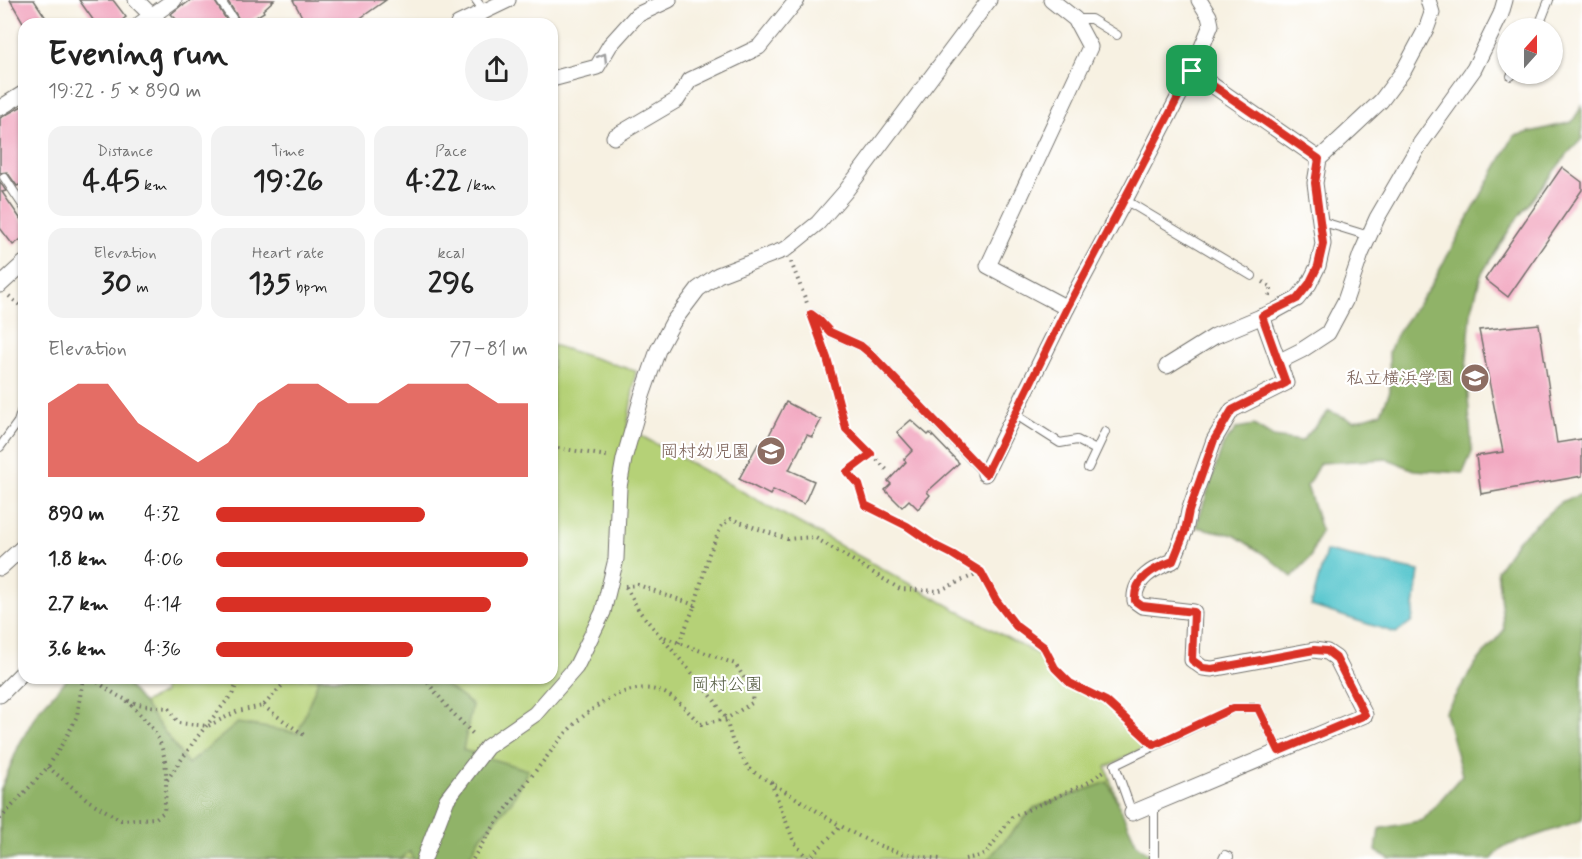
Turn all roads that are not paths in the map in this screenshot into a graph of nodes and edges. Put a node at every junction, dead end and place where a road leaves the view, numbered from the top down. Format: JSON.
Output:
{"nodes":[{"id":1,"x":136,"y":0,"type":"edge"},
{"id":2,"x":174,"y":0,"type":"edge"},
{"id":3,"x":220,"y":0,"type":"edge"},
{"id":4,"x":508,"y":0,"type":"edge"},
{"id":5,"x":669,"y":0,"type":"edge"},
{"id":6,"x":796,"y":0,"type":"edge"},
{"id":7,"x":989,"y":0,"type":"edge"},
{"id":8,"x":1051,"y":0,"type":"edge"},
{"id":9,"x":1198,"y":0,"type":"edge"},
{"id":10,"x":1428,"y":0,"type":"edge"},
{"id":11,"x":1504,"y":0,"type":"edge"},
{"id":12,"x":1549,"y":0,"type":"edge"},
{"id":13,"x":480,"y":5,"type":"edge"},
{"id":14,"x":148,"y":18,"type":"edge"},
{"id":15,"x":153,"y":18,"type":"edge"},
{"id":16,"x":232,"y":18,"type":"edge"},
{"id":17,"x":465,"y":18,"type":"edge"},
{"id":18,"x":1542,"y":18,"type":"edge"},
{"id":19,"x":1075,"y":19,"type":"junction"},
{"id":20,"x":1117,"y":35,"type":"dead end"},
{"id":21,"x":1192,"y":71,"type":"junction"},
{"id":22,"x":558,"y":77,"type":"edge"},
{"id":23,"x":18,"y":97,"type":"edge"},
{"id":24,"x":0,"y":108,"type":"edge"},
{"id":25,"x":614,"y":137,"type":"dead end"},
{"id":26,"x":1319,"y":159,"type":"junction"},
{"id":27,"x":4,"y":177,"type":"dead end"},
{"id":28,"x":18,"y":198,"type":"edge"},
{"id":29,"x":1125,"y":200,"type":"junction"},
{"id":30,"x":1319,"y":221,"type":"junction"},
{"id":31,"x":1369,"y":236,"type":"junction"},
{"id":32,"x":18,"y":268,"type":"edge"},
{"id":33,"x":1252,"y":276,"type":"road end"},
{"id":34,"x":0,"y":285,"type":"edge"},
{"id":35,"x":1067,"y":308,"type":"junction"},
{"id":36,"x":811,"y":314,"type":"road end"},
{"id":37,"x":1262,"y":316,"type":"junction"},
{"id":38,"x":1278,"y":362,"type":"junction"},
{"id":39,"x":1167,"y":366,"type":"dead end"},
{"id":40,"x":1016,"y":415,"type":"junction"},
{"id":41,"x":18,"y":422,"type":"edge"},
{"id":42,"x":1105,"y":432,"type":"dead end"},
{"id":43,"x":0,"y":447,"type":"edge"},
{"id":44,"x":1096,"y":450,"type":"junction"},
{"id":45,"x":1088,"y":468,"type":"dead end"},
{"id":46,"x":986,"y":474,"type":"joint"},
{"id":47,"x":18,"y":552,"type":"edge"},
{"id":48,"x":0,"y":568,"type":"edge"},
{"id":49,"x":18,"y":677,"type":"edge"},
{"id":50,"x":0,"y":695,"type":"edge"},
{"id":51,"x":1279,"y":751,"type":"junction"},
{"id":52,"x":1154,"y":804,"type":"junction"},
{"id":53,"x":1132,"y":813,"type":"joint"},
{"id":54,"x":424,"y":859,"type":"edge"},
{"id":55,"x":1154,"y":859,"type":"edge"}],
"edges":[{"from":1,"to":14,"type":"street"},
{"from":2,"to":15,"type":"street"},
{"from":3,"to":16,"type":"lane"},
{"from":4,"to":13,"type":"street"},
{"from":22,"to":5,"type":"street","one_way":true},
{"from":6,"to":25,"type":"street"},
{"from":7,"to":54,"type":"street"},
{"from":8,"to":19,"type":"street"},
{"from":9,"to":21,"type":"street"},
{"from":10,"to":26,"type":"street"},
{"from":11,"to":31,"type":"street"},
{"from":12,"to":18,"type":"lane"},
{"from":13,"to":17,"type":"street"},
{"from":19,"to":20,"type":"lane"},
{"from":19,"to":35,"type":"street"},
{"from":21,"to":26,"type":"street"},
{"from":21,"to":29,"type":"street"},
{"from":23,"to":24,"type":"street"},
{"from":26,"to":30,"type":"street"},
{"from":27,"to":28,"type":"lane"},
{"from":29,"to":33,"type":"lane"},
{"from":29,"to":35,"type":"street"},
{"from":30,"to":31,"type":"lane"},
{"from":30,"to":37,"type":"street"},
{"from":31,"to":38,"type":"street"},
{"from":32,"to":34,"type":"street"},
{"from":35,"to":40,"type":"street"},
{"from":36,"to":46,"type":"lane"},
{"from":37,"to":38,"type":"street"},
{"from":37,"to":39,"type":"street"},
{"from":38,"to":51,"type":"street"},
{"from":40,"to":44,"type":"lane"},
{"from":40,"to":46,"type":"street"},
{"from":41,"to":43,"type":"lane"},
{"from":42,"to":44,"type":"lane"},
{"from":44,"to":45,"type":"lane"},
{"from":47,"to":48,"type":"street"},
{"from":49,"to":50,"type":"street"},
{"from":51,"to":52,"type":"street"},
{"from":51,"to":53,"type":"lane"},
{"from":52,"to":53,"type":"street"},
{"from":52,"to":55,"type":"lane"}]}
